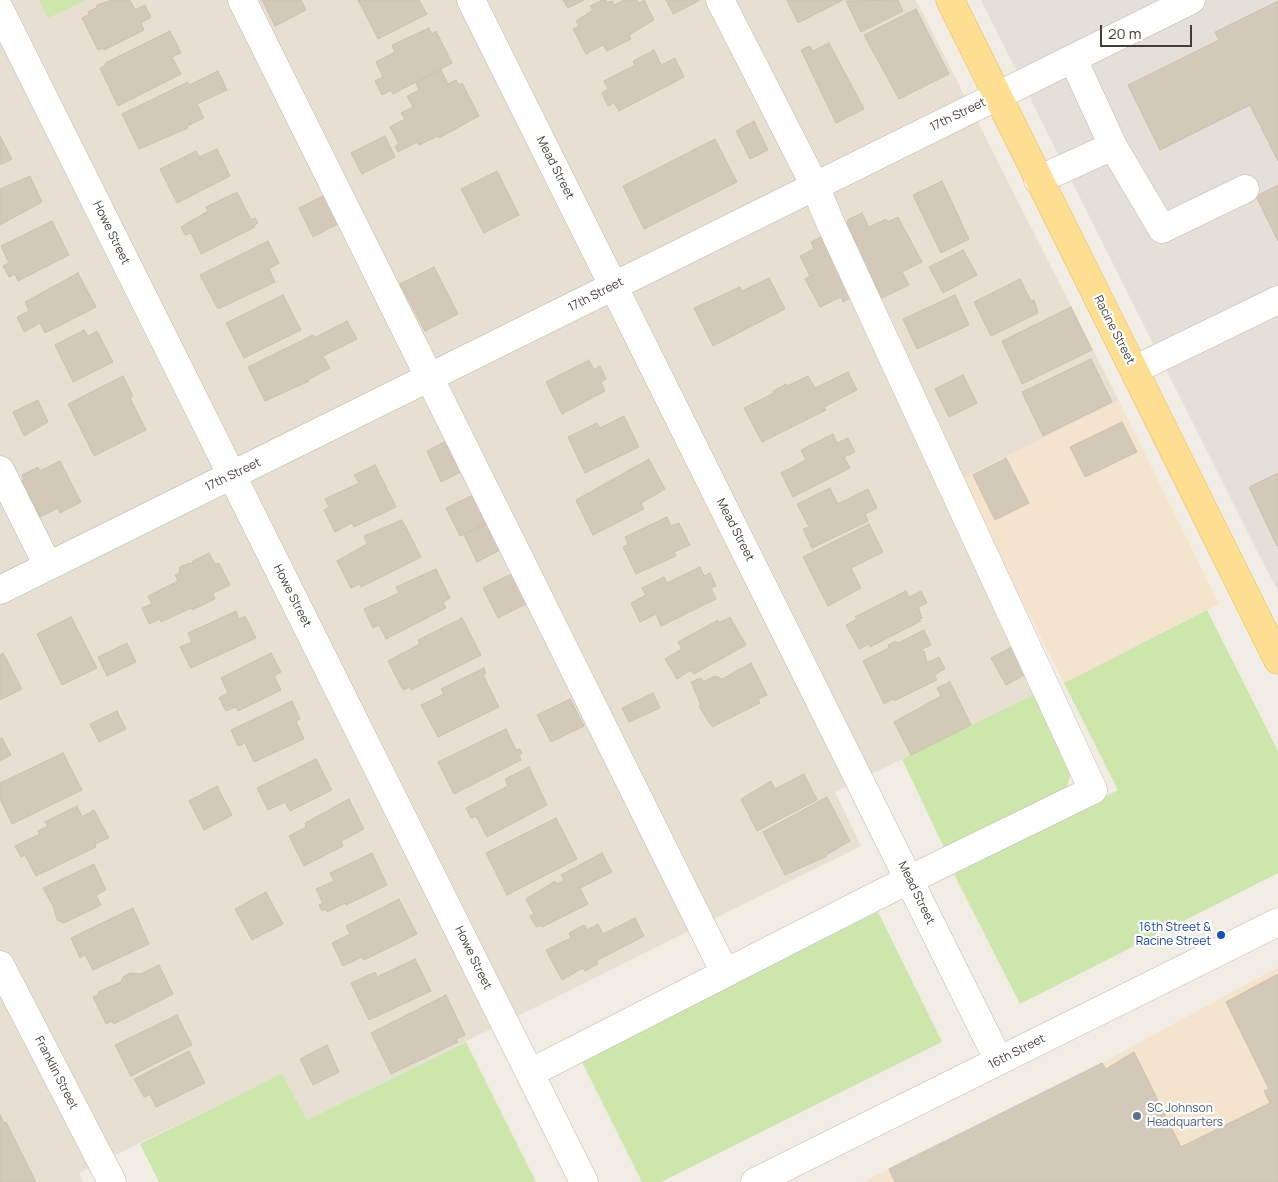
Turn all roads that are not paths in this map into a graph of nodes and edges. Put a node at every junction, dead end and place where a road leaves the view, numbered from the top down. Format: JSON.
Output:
{"nodes":[{"id":1,"x":242,"y":0,"type":"edge"},
{"id":2,"x":471,"y":0,"type":"edge"},
{"id":3,"x":720,"y":0,"type":"edge"},
{"id":4,"x":950,"y":0,"type":"edge"},
{"id":5,"x":1191,"y":0,"type":"edge"},
{"id":6,"x":0,"y":10,"type":"edge"},
{"id":7,"x":1073,"y":59,"type":"junction"},
{"id":8,"x":997,"y":96,"type":"junction"},
{"id":9,"x":1113,"y":146,"type":"junction"},
{"id":10,"x":1038,"y":180,"type":"junction"},
{"id":11,"x":815,"y":186,"type":"junction"},
{"id":12,"x":1244,"y":189,"type":"dead end"},
{"id":13,"x":614,"y":286,"type":"junction"},
{"id":14,"x":1278,"y":300,"type":"edge"},
{"id":15,"x":1134,"y":370,"type":"junction"},
{"id":16,"x":430,"y":377,"type":"junction"},
{"id":17,"x":0,"y":470,"type":"edge"},
{"id":18,"x":232,"y":475,"type":"junction"},
{"id":19,"x":48,"y":566,"type":"junction"},
{"id":20,"x":0,"y":590,"type":"edge"},
{"id":21,"x":1278,"y":660,"type":"edge"},
{"id":22,"x":909,"y":880,"type":"junction"},
{"id":23,"x":1278,"y":922,"type":"edge"},
{"id":24,"x":0,"y":965,"type":"edge"},
{"id":25,"x":725,"y":973,"type":"junction"},
{"id":26,"x":999,"y":1061,"type":"junction"},
{"id":27,"x":530,"y":1073,"type":"junction"},
{"id":28,"x":112,"y":1182,"type":"edge"},
{"id":29,"x":584,"y":1182,"type":"edge"},
{"id":30,"x":755,"y":1182,"type":"edge"}],
"edges":[{"from":1,"to":16,"type":"street"},
{"from":2,"to":13,"type":"street","name":"Mead Street"},
{"from":3,"to":11,"type":"street"},
{"from":4,"to":8,"type":"main road","name":"Racine Street"},
{"from":5,"to":7,"type":"street","name":"17th Street"},
{"from":6,"to":18,"type":"street","name":"Howe Street"},
{"from":7,"to":8,"type":"street","name":"17th Street"},
{"from":7,"to":9,"type":"street"},
{"from":8,"to":10,"type":"main road","name":"Racine Street"},
{"from":8,"to":11,"type":"street","name":"17th Street"},
{"from":9,"to":10,"type":"street"},
{"from":9,"to":12,"type":"street"},
{"from":10,"to":15,"type":"main road","name":"Racine Street"},
{"from":11,"to":13,"type":"street","name":"17th Street"},
{"from":11,"to":22,"type":"street"},
{"from":13,"to":16,"type":"street","name":"17th Street"},
{"from":13,"to":22,"type":"street","name":"Mead Street"},
{"from":14,"to":15,"type":"street"},
{"from":15,"to":21,"type":"main road","name":"Racine Street"},
{"from":16,"to":18,"type":"street","name":"17th Street"},
{"from":16,"to":25,"type":"street"},
{"from":17,"to":19,"type":"street"},
{"from":18,"to":19,"type":"street","name":"17th Street"},
{"from":18,"to":27,"type":"street","name":"Howe Street"},
{"from":19,"to":20,"type":"street","name":"17th Street"},
{"from":22,"to":25,"type":"street"},
{"from":22,"to":26,"type":"street","name":"Mead Street"},
{"from":23,"to":26,"type":"street","name":"16th Street"},
{"from":24,"to":28,"type":"street","name":"Franklin Street"},
{"from":25,"to":27,"type":"street"},
{"from":26,"to":30,"type":"street","name":"16th Street"},
{"from":27,"to":29,"type":"street","name":"Howe Street"}]}
